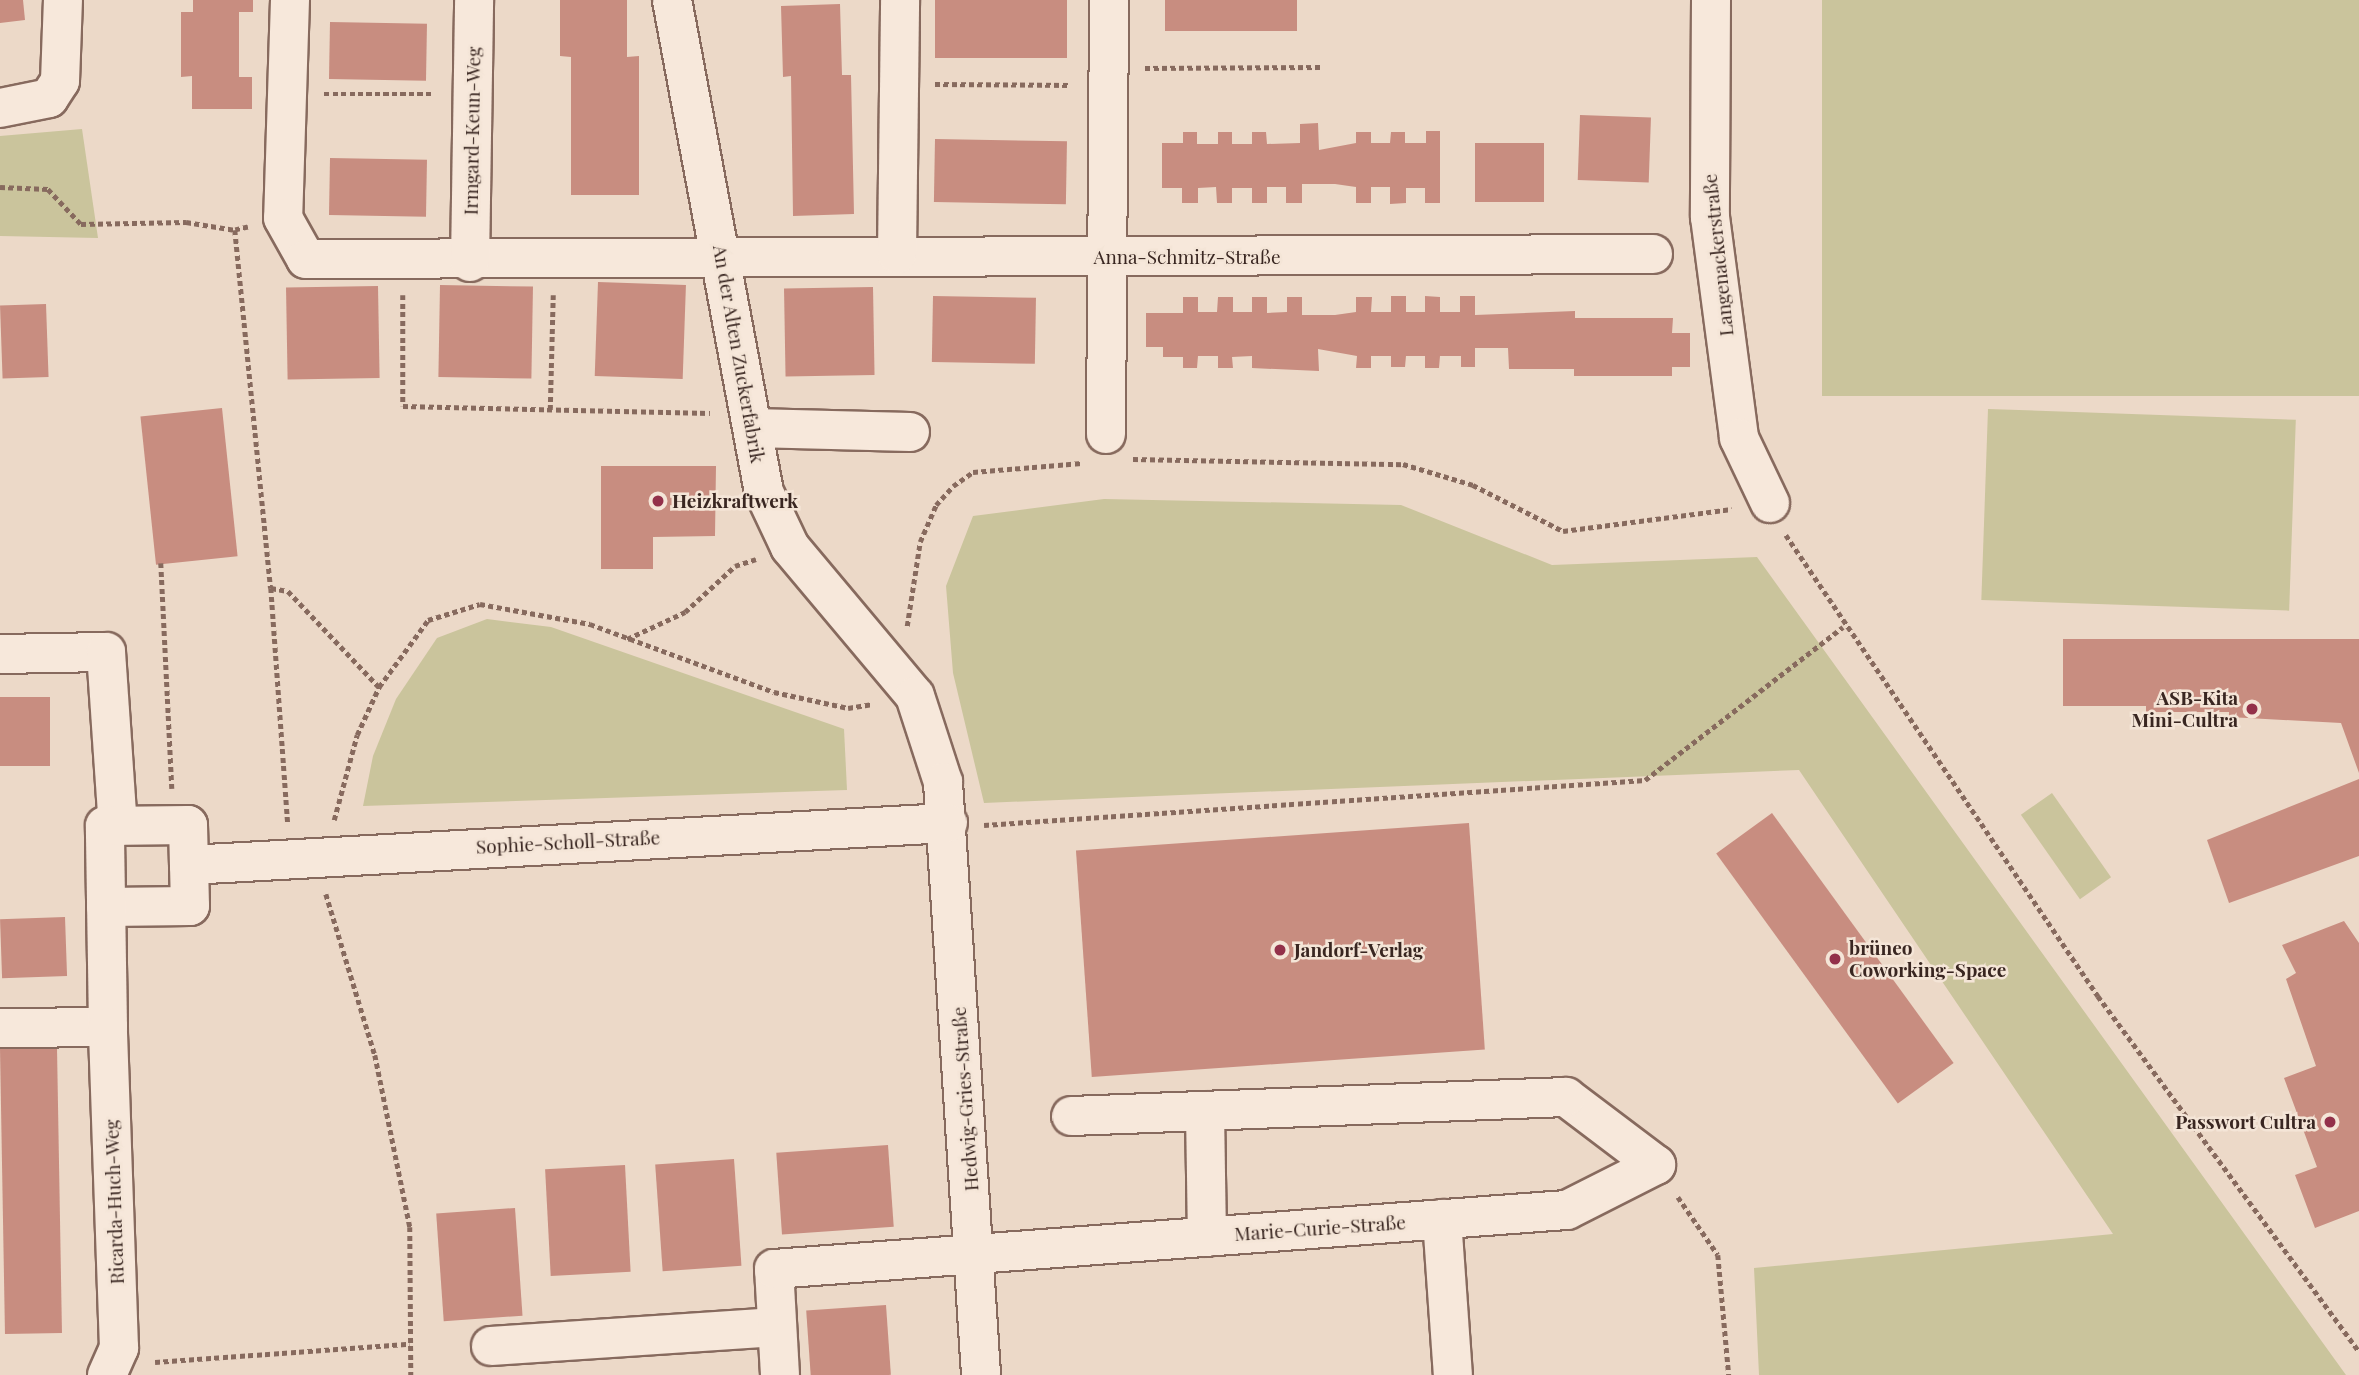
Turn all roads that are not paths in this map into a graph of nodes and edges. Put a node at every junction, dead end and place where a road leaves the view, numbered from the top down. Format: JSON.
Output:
{"nodes":[{"id":1,"x":63,"y":0,"type":"edge"},
{"id":2,"x":290,"y":0,"type":"edge"},
{"id":3,"x":474,"y":0,"type":"edge"},
{"id":4,"x":672,"y":0,"type":"edge"},
{"id":5,"x":900,"y":0,"type":"edge"},
{"id":6,"x":1109,"y":0,"type":"edge"},
{"id":7,"x":1711,"y":0,"type":"edge"},
{"id":8,"x":0,"y":108,"type":"edge"},
{"id":9,"x":897,"y":254,"type":"junction"},
{"id":10,"x":1653,"y":254,"type":"dead end"},
{"id":11,"x":1107,"y":257,"type":"junction"},
{"id":12,"x":721,"y":258,"type":"junction"},
{"id":13,"x":470,"y":262,"type":"junction"},
{"id":14,"x":751,"y":421,"type":"junction"},
{"id":15,"x":910,"y":432,"type":"dead end"},
{"id":16,"x":1109,"y":452,"type":"road end"},
{"id":17,"x":1770,"y":503,"type":"road end"},
{"id":18,"x":0,"y":654,"type":"edge"},
{"id":19,"x":948,"y":826,"type":"junction"},
{"id":20,"x":118,"y":827,"type":"junction"},
{"id":21,"x":189,"y":865,"type":"junction"},
{"id":22,"x":106,"y":907,"type":"junction"},
{"id":23,"x":108,"y":1027,"type":"junction"},
{"id":24,"x":0,"y":1028,"type":"edge"},
{"id":25,"x":1205,"y":1111,"type":"junction"},
{"id":26,"x":1070,"y":1116,"type":"dead end"},
{"id":27,"x":1442,"y":1219,"type":"junction"},
{"id":28,"x":1207,"y":1237,"type":"junction"},
{"id":29,"x":974,"y":1254,"type":"junction"},
{"id":30,"x":776,"y":1328,"type":"junction"},
{"id":31,"x":491,"y":1346,"type":"dead end"},
{"id":32,"x":111,"y":1372,"type":"edge"},
{"id":33,"x":780,"y":1375,"type":"edge"},
{"id":34,"x":981,"y":1375,"type":"edge"},
{"id":35,"x":1453,"y":1375,"type":"edge"}],
"edges":[{"from":1,"to":8,"type":"street"},
{"from":2,"to":13,"type":"street"},
{"from":3,"to":13,"type":"street","name":"Irmgard-Keun-Weg"},
{"from":4,"to":12,"type":"street","name":"An der Alten Zuckerfabrik"},
{"from":5,"to":9,"type":"street"},
{"from":6,"to":11,"type":"street"},
{"from":7,"to":17,"type":"street","name":"Langenackerstraße"},
{"from":9,"to":11,"type":"street","name":"Anna-Schmitz-Straße"},
{"from":9,"to":12,"type":"street","name":"Anna-Schmitz-Straße"},
{"from":10,"to":11,"type":"street","name":"Anna-Schmitz-Straße"},
{"from":11,"to":16,"type":"street"},
{"from":12,"to":13,"type":"street"},
{"from":12,"to":14,"type":"street","name":"An der Alten Zuckerfabrik"},
{"from":14,"to":15,"type":"street"},
{"from":14,"to":19,"type":"street","name":"An der Alten Zuckerfabrik"},
{"from":18,"to":20,"type":"street"},
{"from":19,"to":21,"type":"street","name":"Sophie-Scholl-Straße"},
{"from":19,"to":29,"type":"street","name":"Hedwig-Gries-Straße"},
{"from":20,"to":21,"type":"street"},
{"from":20,"to":22,"type":"street"},
{"from":21,"to":22,"type":"street"},
{"from":22,"to":23,"type":"street","name":"Ricarda-Huch-Weg"},
{"from":23,"to":24,"type":"street"},
{"from":23,"to":32,"type":"street","name":"Ricarda-Huch-Weg"},
{"from":25,"to":26,"type":"street"},
{"from":25,"to":27,"type":"street","name":"Marie-Curie-Straße"},
{"from":25,"to":28,"type":"street"},
{"from":27,"to":28,"type":"street","name":"Marie-Curie-Straße"},
{"from":27,"to":35,"type":"street"},
{"from":28,"to":29,"type":"street","name":"Marie-Curie-Straße"},
{"from":29,"to":30,"type":"street","name":"Marie-Curie-Straße"},
{"from":29,"to":34,"type":"street","name":"Hedwig-Gries-Straße"},
{"from":30,"to":31,"type":"street"},
{"from":30,"to":33,"type":"street"}]}
